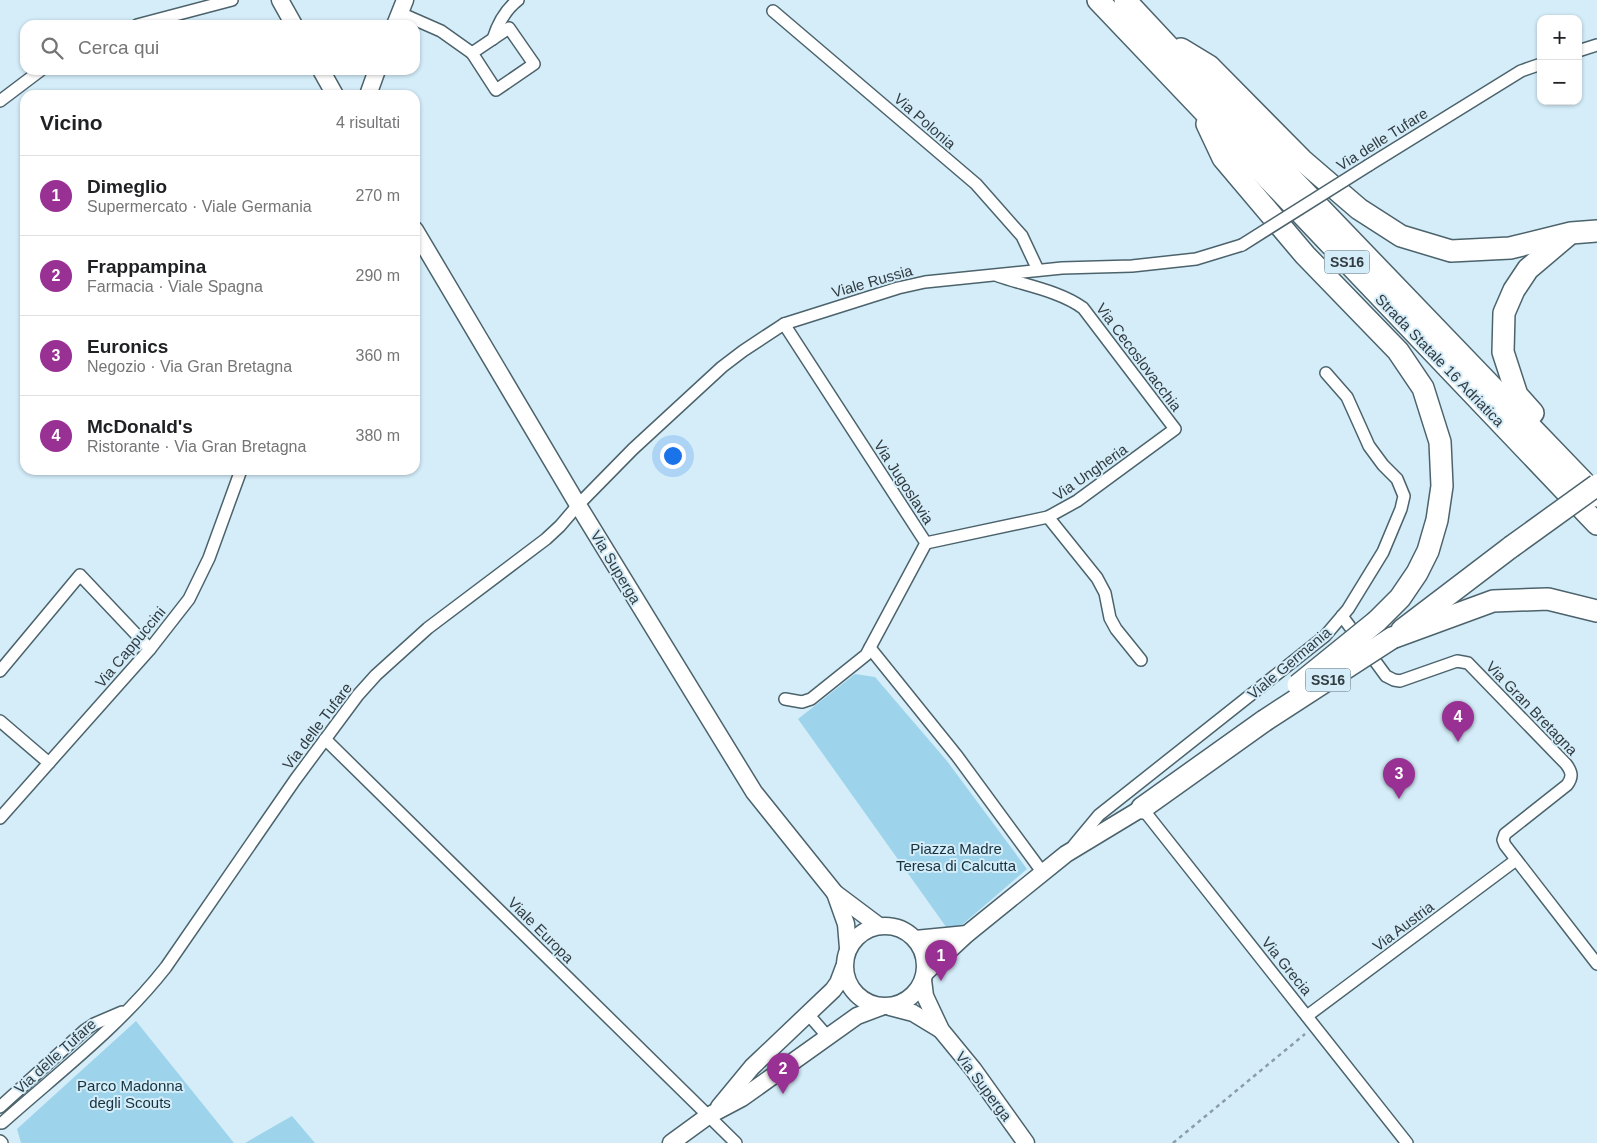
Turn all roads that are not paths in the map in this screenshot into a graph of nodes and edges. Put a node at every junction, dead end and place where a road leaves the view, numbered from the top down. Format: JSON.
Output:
{"nodes":[{"id":1,"x":232,"y":0,"type":"edge"},
{"id":2,"x":280,"y":0,"type":"edge"},
{"id":3,"x":518,"y":0,"type":"edge"},
{"id":4,"x":1098,"y":0,"type":"edge"},
{"id":5,"x":1125,"y":0,"type":"edge"},
{"id":6,"x":774,"y":10,"type":"dead end"},
{"id":7,"x":400,"y":13,"type":"edge"},
{"id":8,"x":156,"y":20,"type":"edge"},
{"id":9,"x":291,"y":20,"type":"edge"},
{"id":10,"x":416,"y":20,"type":"edge"},
{"id":11,"x":420,"y":22,"type":"edge"},
{"id":12,"x":1161,"y":37,"type":"junction"},
{"id":13,"x":493,"y":39,"type":"junction"},
{"id":14,"x":1597,"y":45,"type":"edge"},
{"id":15,"x":1582,"y":50,"type":"edge"},
{"id":16,"x":472,"y":53,"type":"junction"},
{"id":17,"x":1537,"y":65,"type":"edge"},
{"id":18,"x":34,"y":75,"type":"edge"},
{"id":19,"x":324,"y":75,"type":"edge"},
{"id":20,"x":375,"y":75,"type":"edge"},
{"id":21,"x":332,"y":90,"type":"edge"},
{"id":22,"x":370,"y":90,"type":"edge"},
{"id":23,"x":0,"y":101,"type":"edge"},
{"id":24,"x":1198,"y":106,"type":"junction"},
{"id":25,"x":1597,"y":231,"type":"edge"},
{"id":26,"x":1571,"y":233,"type":"junction"},
{"id":27,"x":420,"y":238,"type":"edge"},
{"id":28,"x":1242,"y":244,"type":"joint"},
{"id":29,"x":1038,"y":270,"type":"junction"},
{"id":30,"x":994,"y":275,"type":"junction"},
{"id":31,"x":784,"y":324,"type":"junction"},
{"id":32,"x":1326,"y":373,"type":"dead end"},
{"id":33,"x":1176,"y":430,"type":"joint"},
{"id":34,"x":239,"y":475,"type":"edge"},
{"id":35,"x":1578,"y":476,"type":"junction"},
{"id":36,"x":1597,"y":485,"type":"edge"},
{"id":37,"x":1597,"y":496,"type":"edge"},
{"id":38,"x":578,"y":505,"type":"junction"},
{"id":39,"x":1048,"y":517,"type":"junction"},
{"id":40,"x":1597,"y":524,"type":"edge"},
{"id":41,"x":926,"y":543,"type":"junction"},
{"id":42,"x":1597,"y":611,"type":"edge"},
{"id":43,"x":1342,"y":616,"type":"junction"},
{"id":44,"x":1392,"y":638,"type":"junction"},
{"id":45,"x":870,"y":648,"type":"junction"},
{"id":46,"x":150,"y":649,"type":"junction"},
{"id":47,"x":1141,"y":660,"type":"dead end"},
{"id":48,"x":0,"y":671,"type":"edge"},
{"id":49,"x":785,"y":699,"type":"dead end"},
{"id":50,"x":0,"y":721,"type":"edge"},
{"id":51,"x":1264,"y":722,"type":"junction"},
{"id":52,"x":325,"y":739,"type":"junction"},
{"id":53,"x":48,"y":764,"type":"junction"},
{"id":54,"x":1142,"y":808,"type":"junction"},
{"id":55,"x":0,"y":818,"type":"edge"},
{"id":56,"x":1066,"y":854,"type":"junction"},
{"id":57,"x":1516,"y":860,"type":"junction"},
{"id":58,"x":1043,"y":873,"type":"junction"},
{"id":59,"x":835,"y":894,"type":"junction"},
{"id":60,"x":879,"y":926,"type":"junction"},
{"id":61,"x":967,"y":934,"type":"junction"},
{"id":62,"x":915,"y":939,"type":"junction"},
{"id":63,"x":848,"y":948,"type":"junction"},
{"id":64,"x":1597,"y":964,"type":"edge"},
{"id":65,"x":844,"y":967,"type":"junction"},
{"id":66,"x":924,"y":976,"type":"junction"},
{"id":67,"x":886,"y":1007,"type":"junction"},
{"id":68,"x":128,"y":1010,"type":"junction"},
{"id":69,"x":807,"y":1014,"type":"junction"},
{"id":70,"x":1307,"y":1016,"type":"junction"},
{"id":71,"x":941,"y":1030,"type":"junction"},
{"id":72,"x":828,"y":1037,"type":"junction"},
{"id":73,"x":0,"y":1107,"type":"edge"},
{"id":74,"x":712,"y":1114,"type":"junction"},
{"id":75,"x":2,"y":1123,"type":"dead end"},
{"id":76,"x":671,"y":1143,"type":"edge"},
{"id":77,"x":736,"y":1143,"type":"edge"},
{"id":78,"x":1026,"y":1143,"type":"edge"},
{"id":79,"x":1407,"y":1143,"type":"edge"}],
"edges":[{"from":1,"to":8,"type":"street"},
{"from":2,"to":9,"type":"street"},
{"from":3,"to":13,"type":"street"},
{"from":4,"to":24,"type":"highway","name":"Strada Statale 16 Adriatica","number":"SS16"},
{"from":5,"to":12,"type":"highway","name":"Strada Statale 16 Adriatica","number":"SS16"},
{"from":6,"to":29,"type":"street","name":"Via Polonia"},
{"from":7,"to":10,"type":"street"},
{"from":11,"to":16,"type":"street"},
{"from":12,"to":26,"type":"highway","number":"SS16"},
{"from":12,"to":35,"type":"highway","name":"Strada Statale 16 Adriatica","number":"SS16"},
{"from":13,"to":16,"type":"street"},
{"from":13,"to":16,"type":"street"},
{"from":14,"to":15,"type":"street"},
{"from":17,"to":28,"type":"street","name":"Via delle Tufare","bridge":true},
{"from":18,"to":23,"type":"street"},
{"from":19,"to":21,"type":"street"},
{"from":20,"to":22,"type":"street"},
{"from":24,"to":40,"type":"highway","name":"Strada Statale 16 Adriatica","number":"SS16"},
{"from":24,"to":51,"type":"highway","number":"SS16","bridge":true},
{"from":25,"to":26,"type":"highway","number":"SS16"},
{"from":26,"to":35,"type":"highway","number":"SS16"},
{"from":27,"to":38,"type":"street","name":"Via Superga"},
{"from":28,"to":29,"type":"street","name":"Viale Russia"},
{"from":29,"to":30,"type":"street","name":"Viale Russia"},
{"from":30,"to":31,"type":"street","name":"Viale Russia"},
{"from":30,"to":33,"type":"street","name":"Via Cecoslovacchia"},
{"from":31,"to":38,"type":"street","name":"Viale Russia"},
{"from":31,"to":41,"type":"street","name":"Via Jugoslavia"},
{"from":32,"to":43,"type":"street","name":"Viale Germania"},
{"from":33,"to":39,"type":"street","name":"Via Ungheria"},
{"from":34,"to":46,"type":"street","name":"Via Cappuccini"},
{"from":35,"to":37,"type":"highway","name":"Strada Statale 16 Adriatica","number":"SS16"},
{"from":36,"to":44,"type":"highway","number":"SS16","bridge":true},
{"from":38,"to":52,"type":"street","name":"Via delle Tufare"},
{"from":38,"to":59,"type":"street","name":"Via Superga"},
{"from":39,"to":41,"type":"street","name":"Via Ungheria"},
{"from":39,"to":47,"type":"street"},
{"from":41,"to":45,"type":"street","name":"Via Jugoslavia"},
{"from":42,"to":44,"type":"highway","number":"SS16"},
{"from":43,"to":56,"type":"street","name":"Viale Germania"},
{"from":43,"to":57,"type":"street","name":"Via Gran Bretagna"},
{"from":44,"to":51,"type":"highway","number":"SS16","bridge":true},
{"from":45,"to":49,"type":"street","name":"Via Jugoslavia"},
{"from":45,"to":58,"type":"street"},
{"from":46,"to":48,"type":"street"},
{"from":46,"to":53,"type":"street","name":"Via Cappuccini"},
{"from":50,"to":53,"type":"street"},
{"from":51,"to":54,"type":"highway","number":"SS16"},
{"from":52,"to":68,"type":"street","name":"Via delle Tufare"},
{"from":52,"to":74,"type":"street","name":"Viale Europa"},
{"from":53,"to":55,"type":"street","name":"Via Cappuccini"},
{"from":54,"to":56,"type":"street","name":"Viale Germania"},
{"from":54,"to":70,"type":"street","name":"Via Grecia"},
{"from":56,"to":58,"type":"street","name":"Viale Germania"},
{"from":57,"to":64,"type":"street","name":"Via Gran Bretagna"},
{"from":57,"to":70,"type":"street","name":"Via Austria"},
{"from":58,"to":61,"type":"street","name":"Viale Germania"},
{"from":59,"to":60,"type":"street","name":"Via Superga"},
{"from":59,"to":63,"type":"street","name":"Via Superga"},
{"from":60,"to":62,"type":"street"},
{"from":60,"to":63,"type":"street"},
{"from":61,"to":62,"type":"street"},
{"from":61,"to":66,"type":"street","name":"Viale Germania"},
{"from":62,"to":66,"type":"street"},
{"from":63,"to":65,"type":"street"},
{"from":65,"to":67,"type":"street"},
{"from":65,"to":69,"type":"street"},
{"from":66,"to":67,"type":"street"},
{"from":66,"to":71,"type":"street","name":"Via Superga"},
{"from":67,"to":71,"type":"street","name":"Via Superga"},
{"from":67,"to":72,"type":"street"},
{"from":68,"to":73,"type":"street","name":"Via delle Tufare"},
{"from":68,"to":75,"type":"street","name":"Via delle Tufare"},
{"from":69,"to":72,"type":"street"},
{"from":69,"to":74,"type":"street"},
{"from":70,"to":79,"type":"street","name":"Via Grecia"},
{"from":71,"to":78,"type":"street","name":"Via Superga"},
{"from":72,"to":74,"type":"street"},
{"from":74,"to":76,"type":"street"},
{"from":74,"to":77,"type":"street","name":"Viale Europa"}]}
